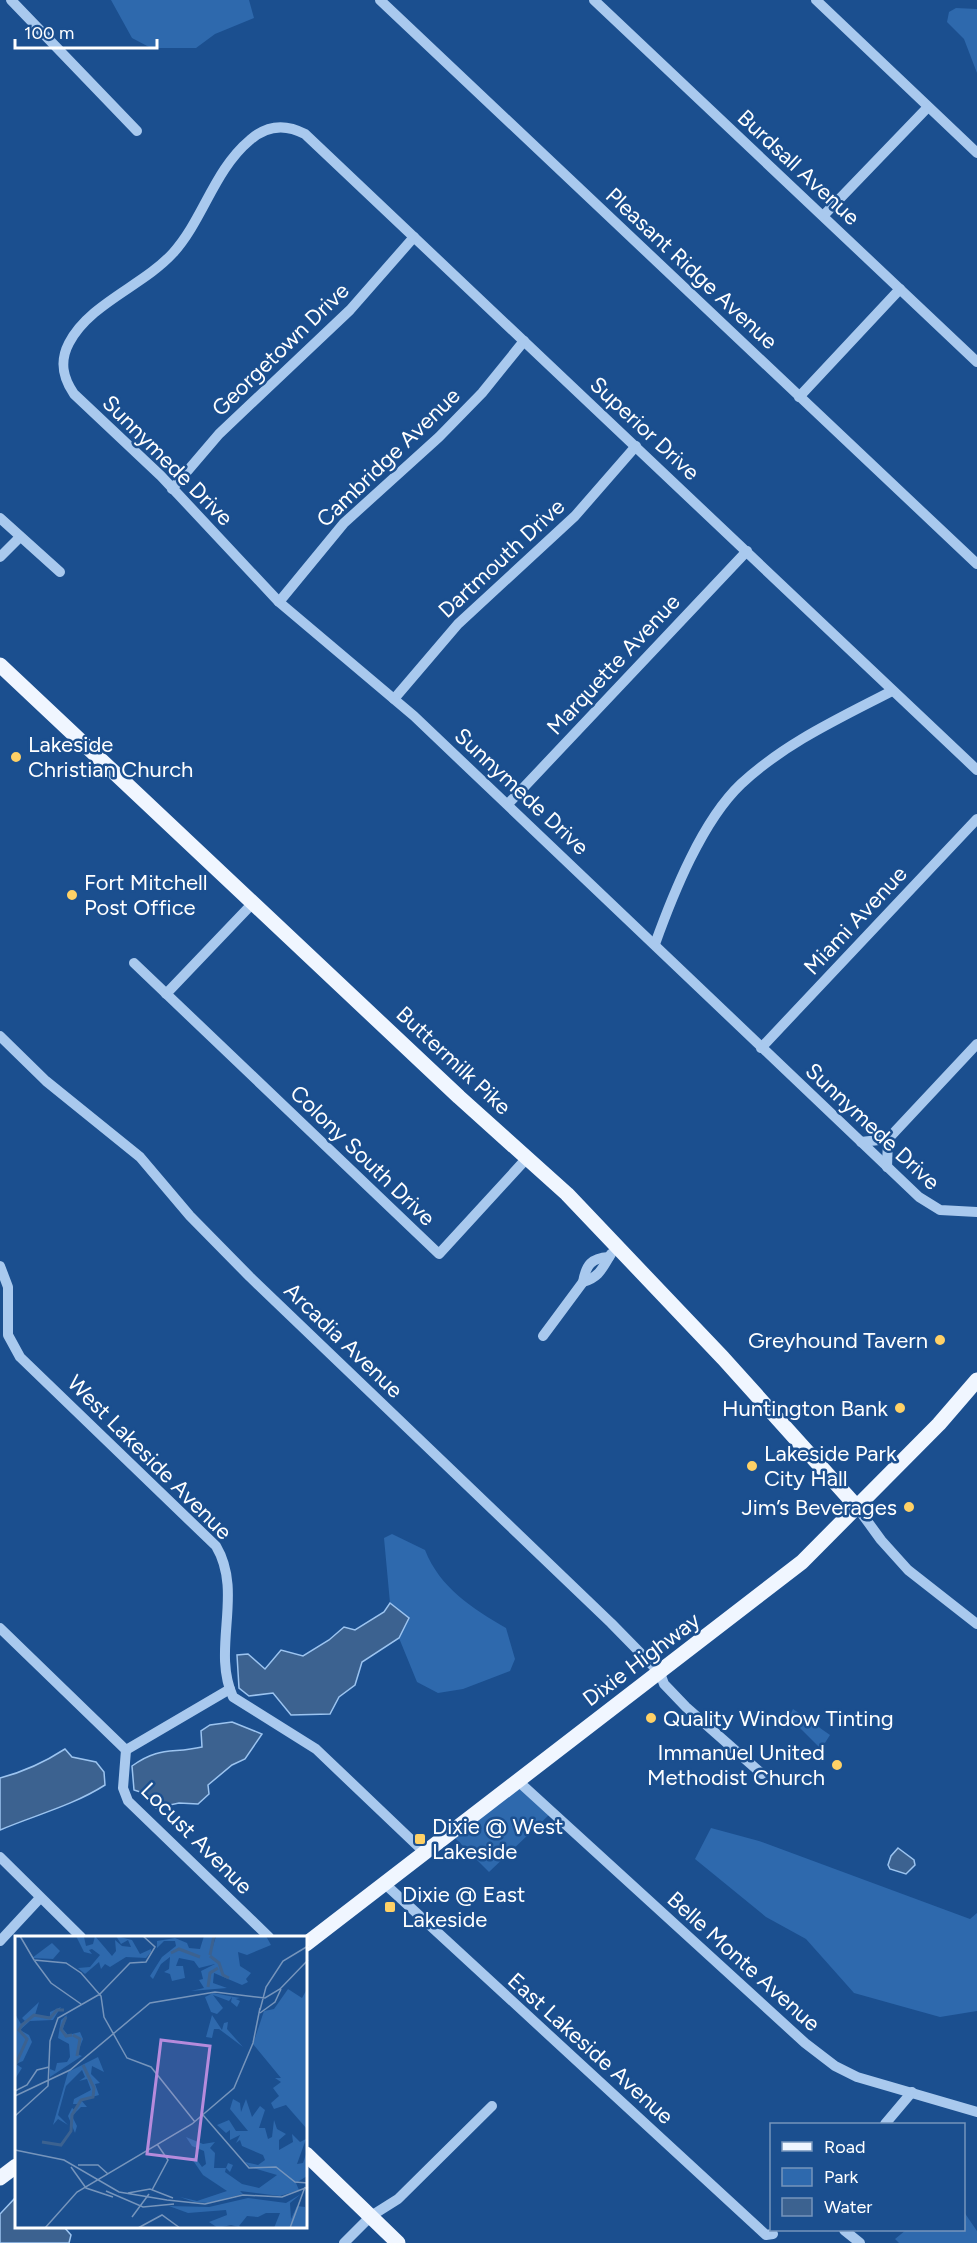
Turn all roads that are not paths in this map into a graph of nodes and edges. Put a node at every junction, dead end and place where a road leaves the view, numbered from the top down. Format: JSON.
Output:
{"nodes":[{"id":1,"x":11,"y":0,"type":"edge"},
{"id":2,"x":380,"y":0,"type":"edge"},
{"id":3,"x":594,"y":0,"type":"edge"},
{"id":4,"x":816,"y":0,"type":"edge"},
{"id":5,"x":928,"y":106,"type":"junction"},
{"id":6,"x":137,"y":131,"type":"dead end"},
{"id":7,"x":977,"y":153,"type":"edge"},
{"id":8,"x":824,"y":215,"type":"junction"},
{"id":9,"x":414,"y":237,"type":"junction"},
{"id":10,"x":900,"y":289,"type":"junction"},
{"id":11,"x":524,"y":341,"type":"junction"},
{"id":12,"x":977,"y":362,"type":"edge"},
{"id":13,"x":63,"y":366,"type":"joint"},
{"id":14,"x":799,"y":397,"type":"junction"},
{"id":15,"x":636,"y":446,"type":"junction"},
{"id":16,"x":172,"y":489,"type":"junction"},
{"id":17,"x":0,"y":518,"type":"edge"},
{"id":18,"x":20,"y":537,"type":"junction"},
{"id":19,"x":747,"y":551,"type":"junction"},
{"id":20,"x":0,"y":557,"type":"edge"},
{"id":21,"x":977,"y":564,"type":"edge"},
{"id":22,"x":60,"y":572,"type":"dead end"},
{"id":23,"x":279,"y":602,"type":"junction"},
{"id":24,"x":0,"y":665,"type":"edge"},
{"id":25,"x":892,"y":691,"type":"junction"},
{"id":26,"x":394,"y":699,"type":"junction"},
{"id":27,"x":977,"y":770,"type":"edge"},
{"id":28,"x":508,"y":804,"type":"junction"},
{"id":29,"x":977,"y":819,"type":"edge"},
{"id":30,"x":253,"y":903,"type":"junction"},
{"id":31,"x":655,"y":944,"type":"junction"},
{"id":32,"x":134,"y":963,"type":"dead end"},
{"id":33,"x":166,"y":994,"type":"junction"},
{"id":34,"x":0,"y":1036,"type":"edge"},
{"id":35,"x":977,"y":1044,"type":"edge"},
{"id":36,"x":761,"y":1048,"type":"junction"},
{"id":37,"x":888,"y":1138,"type":"junction"},
{"id":38,"x":861,"y":1143,"type":"junction"},
{"id":39,"x":527,"y":1158,"type":"junction"},
{"id":40,"x":887,"y":1167,"type":"junction"},
{"id":41,"x":977,"y":1212,"type":"edge"},
{"id":42,"x":613,"y":1252,"type":"junction"},
{"id":43,"x":0,"y":1266,"type":"edge"},
{"id":44,"x":3,"y":1314,"type":"edge"},
{"id":45,"x":543,"y":1336,"type":"dead end"},
{"id":46,"x":977,"y":1380,"type":"edge"},
{"id":47,"x":857,"y":1507,"type":"junction"},
{"id":48,"x":977,"y":1624,"type":"edge"},
{"id":49,"x":0,"y":1630,"type":"edge"},
{"id":50,"x":660,"y":1673,"type":"junction"},
{"id":51,"x":230,"y":1689,"type":"junction"},
{"id":52,"x":126,"y":1750,"type":"junction"},
{"id":53,"x":762,"y":1774,"type":"dead end"},
{"id":54,"x":518,"y":1781,"type":"junction"},
{"id":55,"x":424,"y":1852,"type":"junction"},
{"id":56,"x":0,"y":1857,"type":"edge"},
{"id":57,"x":385,"y":1884,"type":"junction"},
{"id":58,"x":40,"y":1898,"type":"junction"},
{"id":59,"x":80,"y":1936,"type":"edge"},
{"id":60,"x":267,"y":1936,"type":"edge"},
{"id":61,"x":0,"y":1941,"type":"edge"},
{"id":62,"x":308,"y":1942,"type":"edge"},
{"id":63,"x":912,"y":2092,"type":"junction"},
{"id":64,"x":492,"y":2106,"type":"dead end"},
{"id":65,"x":977,"y":2112,"type":"edge"},
{"id":66,"x":886,"y":2123,"type":"edge"},
{"id":67,"x":308,"y":2156,"type":"edge"},
{"id":68,"x":15,"y":2167,"type":"edge"},
{"id":69,"x":0,"y":2178,"type":"edge"},
{"id":70,"x":371,"y":2216,"type":"junction"},
{"id":71,"x":846,"y":2231,"type":"edge"},
{"id":72,"x":775,"y":2235,"type":"edge"},
{"id":73,"x":344,"y":2243,"type":"edge"},
{"id":74,"x":398,"y":2243,"type":"edge"},
{"id":75,"x":860,"y":2243,"type":"edge"}],
"edges":[{"from":1,"to":6,"type":"street"},
{"from":2,"to":14,"type":"street","name":"Pleasant Ridge Avenue"},
{"from":3,"to":8,"type":"street","name":"Burdsall Avenue"},
{"from":4,"to":5,"type":"street"},
{"from":5,"to":7,"type":"street"},
{"from":5,"to":8,"type":"street"},
{"from":8,"to":10,"type":"street","name":"Burdsall Avenue"},
{"from":9,"to":11,"type":"street","name":"Superior Drive"},
{"from":9,"to":13,"type":"street","name":"Superior Drive"},
{"from":9,"to":16,"type":"street","name":"Georgetown Drive"},
{"from":10,"to":12,"type":"street","name":"Burdsall Avenue"},
{"from":10,"to":14,"type":"street"},
{"from":11,"to":15,"type":"street","name":"Superior Drive"},
{"from":11,"to":23,"type":"street","name":"Cambridge Avenue"},
{"from":13,"to":16,"type":"street","name":"Sunnymede Drive"},
{"from":14,"to":21,"type":"street","name":"Pleasant Ridge Avenue"},
{"from":15,"to":19,"type":"street","name":"Superior Drive"},
{"from":15,"to":26,"type":"street","name":"Dartmouth Drive"},
{"from":16,"to":23,"type":"street","name":"Sunnymede Drive"},
{"from":17,"to":18,"type":"street"},
{"from":18,"to":20,"type":"street"},
{"from":18,"to":22,"type":"street"},
{"from":19,"to":25,"type":"street","name":"Superior Drive"},
{"from":19,"to":28,"type":"street","name":"Marquette Avenue"},
{"from":23,"to":26,"type":"street","name":"Sunnymede Drive"},
{"from":24,"to":30,"type":"main road","name":"Buttermilk Pike"},
{"from":25,"to":27,"type":"street","name":"Superior Drive"},
{"from":25,"to":31,"type":"street"},
{"from":26,"to":28,"type":"street","name":"Sunnymede Drive"},
{"from":28,"to":31,"type":"street","name":"Sunnymede Drive"},
{"from":29,"to":36,"type":"street","name":"Miami Avenue"},
{"from":30,"to":33,"type":"street"},
{"from":30,"to":39,"type":"main road","name":"Buttermilk Pike"},
{"from":31,"to":36,"type":"street","name":"Sunnymede Drive"},
{"from":32,"to":33,"type":"street","name":"Colony South Drive"},
{"from":33,"to":39,"type":"street","name":"Colony South Drive"},
{"from":34,"to":50,"type":"street","name":"Arcadia Avenue"},
{"from":35,"to":37,"type":"street"},
{"from":36,"to":38,"type":"street","name":"Sunnymede Drive"},
{"from":37,"to":38,"type":"street"},
{"from":37,"to":40,"type":"street"},
{"from":38,"to":40,"type":"street","name":"Sunnymede Drive"},
{"from":39,"to":42,"type":"main road","name":"Buttermilk Pike"},
{"from":40,"to":41,"type":"street","name":"Sunnymede Drive"},
{"from":42,"to":45,"type":"street"},
{"from":42,"to":47,"type":"main road","name":"Buttermilk Pike"},
{"from":43,"to":44,"type":"street","name":"West Lakeside Avenue"},
{"from":44,"to":51,"type":"street","name":"West Lakeside Avenue"},
{"from":46,"to":47,"type":"main road","name":"Dixie Highway"},
{"from":47,"to":48,"type":"street"},
{"from":47,"to":50,"type":"main road","name":"Dixie Highway"},
{"from":49,"to":52,"type":"street"},
{"from":50,"to":53,"type":"street","name":"Arcadia Avenue"},
{"from":50,"to":54,"type":"main road","name":"Dixie Highway"},
{"from":51,"to":52,"type":"street"},
{"from":51,"to":55,"type":"street"},
{"from":52,"to":60,"type":"street","name":"Locust Avenue"},
{"from":54,"to":55,"type":"main road","name":"Dixie Highway"},
{"from":54,"to":63,"type":"street","name":"Belle Monte Avenue"},
{"from":55,"to":57,"type":"main road","name":"Dixie Highway"},
{"from":56,"to":58,"type":"street"},
{"from":57,"to":62,"type":"main road","name":"Dixie Highway"},
{"from":57,"to":72,"type":"street","name":"East Lakeside Avenue"},
{"from":58,"to":59,"type":"street"},
{"from":58,"to":61,"type":"street"},
{"from":63,"to":65,"type":"street","name":"Belle Monte Avenue"},
{"from":63,"to":66,"type":"street"},
{"from":64,"to":70,"type":"street"},
{"from":67,"to":70,"type":"main road"},
{"from":68,"to":69,"type":"main road"},
{"from":70,"to":73,"type":"street"},
{"from":70,"to":74,"type":"main road"},
{"from":71,"to":75,"type":"street"}]}
